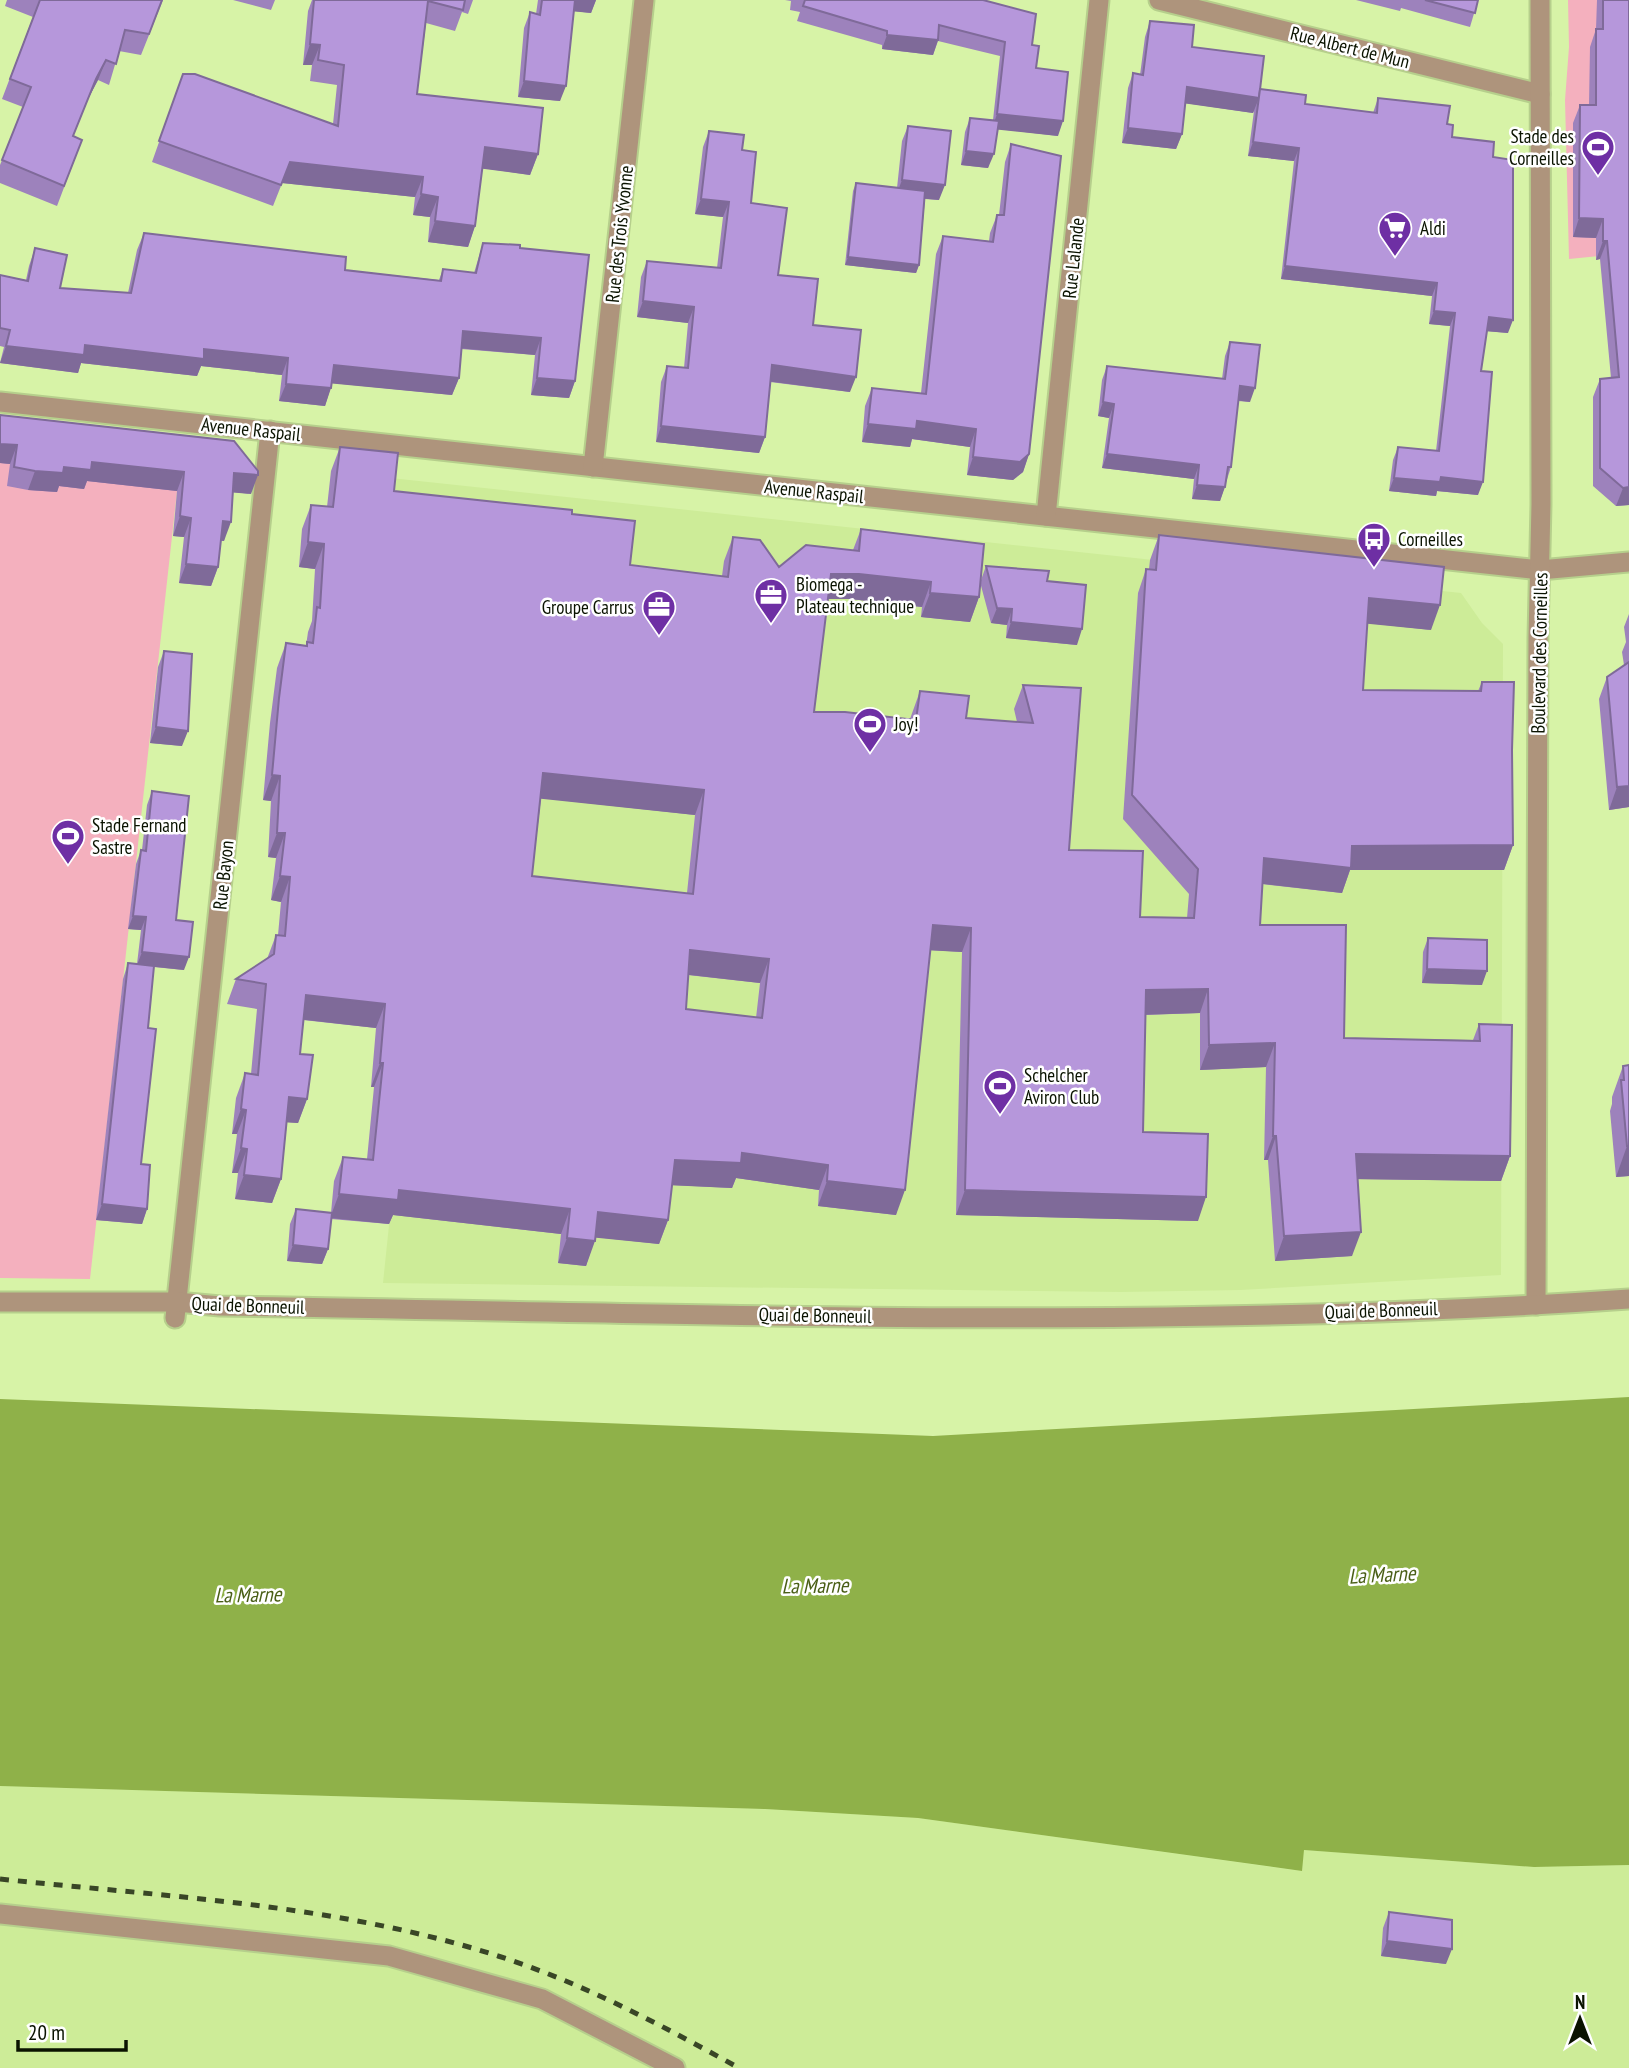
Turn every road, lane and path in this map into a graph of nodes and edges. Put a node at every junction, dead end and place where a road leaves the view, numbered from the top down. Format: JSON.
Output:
{"nodes":[{"id":1,"x":644,"y":0,"type":"edge"},
{"id":2,"x":1099,"y":0,"type":"edge"},
{"id":3,"x":1159,"y":0,"type":"edge"},
{"id":4,"x":1540,"y":0,"type":"edge"},
{"id":5,"x":1540,"y":94,"type":"junction"},
{"id":6,"x":0,"y":402,"type":"edge"},
{"id":7,"x":270,"y":432,"type":"junction"},
{"id":8,"x":593,"y":467,"type":"junction"},
{"id":9,"x":1046,"y":516,"type":"junction"},
{"id":10,"x":1629,"y":562,"type":"edge"},
{"id":11,"x":1540,"y":570,"type":"junction"},
{"id":12,"x":1629,"y":1298,"type":"edge"},
{"id":13,"x":0,"y":1302,"type":"edge"},
{"id":14,"x":1536,"y":1305,"type":"junction"},
{"id":15,"x":176,"y":1310,"type":"junction"},
{"id":16,"x":0,"y":1914,"type":"edge"},
{"id":17,"x":675,"y":2068,"type":"edge"}],
"edges":[{"from":1,"to":8,"type":"street","name":"Rue des Trois Yvonne"},
{"from":2,"to":9,"type":"street","name":"Rue Lalande"},
{"from":3,"to":5,"type":"street","name":"Rue Albert de Mun"},
{"from":4,"to":5,"type":"street","name":"Boulevard des Corneilles"},
{"from":5,"to":11,"type":"street","name":"Boulevard des Corneilles"},
{"from":6,"to":7,"type":"street","name":"Avenue Raspail"},
{"from":7,"to":8,"type":"street","name":"Avenue Raspail"},
{"from":7,"to":15,"type":"street","name":"Rue Bayon"},
{"from":8,"to":9,"type":"street","name":"Avenue Raspail"},
{"from":9,"to":11,"type":"street","name":"Avenue Raspail"},
{"from":10,"to":11,"type":"street","name":"Avenue Raspail"},
{"from":11,"to":14,"type":"street","name":"Boulevard des Corneilles"},
{"from":12,"to":14,"type":"street","name":"Quai de Bonneuil"},
{"from":13,"to":15,"type":"street","name":"Quai de Bonneuil"},
{"from":14,"to":15,"type":"street","name":"Quai de Bonneuil"},
{"from":16,"to":17,"type":"street"}]}
